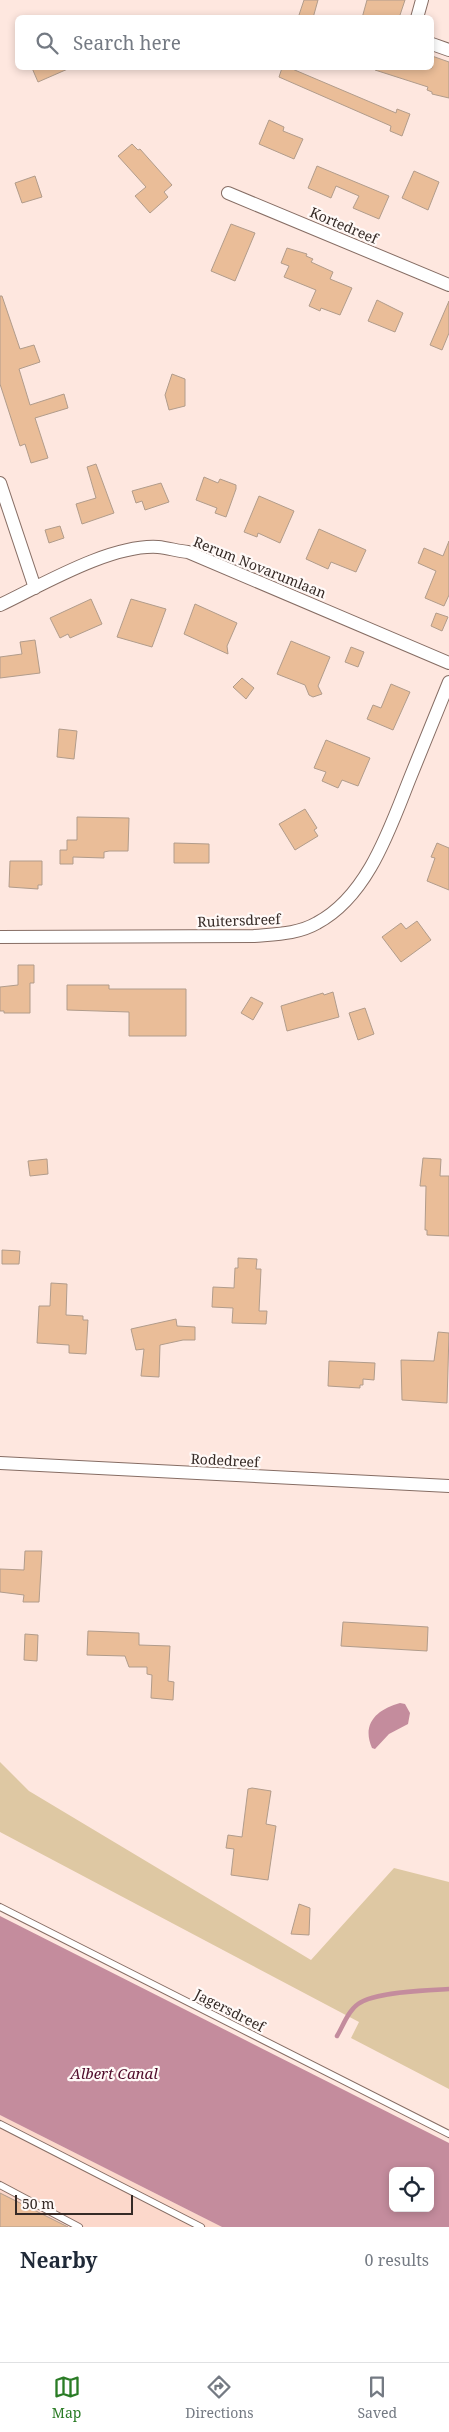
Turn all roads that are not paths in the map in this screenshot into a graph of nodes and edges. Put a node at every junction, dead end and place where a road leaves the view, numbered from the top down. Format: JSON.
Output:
{"nodes":[{"id":1,"x":422,"y":0,"type":"edge"},
{"id":2,"x":417,"y":15,"type":"edge"},
{"id":3,"x":434,"y":45,"type":"edge"},
{"id":4,"x":449,"y":50,"type":"edge"},
{"id":5,"x":228,"y":193,"type":"dead end"},
{"id":6,"x":449,"y":286,"type":"edge"},
{"id":7,"x":0,"y":483,"type":"edge"},
{"id":8,"x":35,"y":588,"type":"junction"},
{"id":9,"x":0,"y":605,"type":"edge"},
{"id":10,"x":449,"y":663,"type":"edge"},
{"id":11,"x":449,"y":682,"type":"edge"},
{"id":12,"x":0,"y":937,"type":"edge"},
{"id":13,"x":0,"y":1463,"type":"edge"},
{"id":14,"x":449,"y":1486,"type":"edge"},
{"id":15,"x":0,"y":1907,"type":"edge"},
{"id":16,"x":0,"y":2124,"type":"edge"},
{"id":17,"x":449,"y":2134,"type":"edge"},
{"id":18,"x":0,"y":2185,"type":"edge"},
{"id":19,"x":79,"y":2227,"type":"edge"},
{"id":20,"x":201,"y":2227,"type":"edge"}],
"edges":[{"from":1,"to":2,"type":"street"},
{"from":3,"to":4,"type":"street"},
{"from":5,"to":6,"type":"street","name":"Kortedreef"},
{"from":7,"to":8,"type":"street"},
{"from":8,"to":9,"type":"street","name":"Rerum Novarumlaan"},
{"from":8,"to":10,"type":"street","name":"Rerum Novarumlaan"},
{"from":11,"to":12,"type":"street","name":"Ruitersdreef"},
{"from":13,"to":14,"type":"street","name":"Rodedreef"},
{"from":15,"to":17,"type":"lane","name":"Jagersdreef"},
{"from":16,"to":20,"type":"lane"},
{"from":18,"to":19,"type":"lane"}]}
